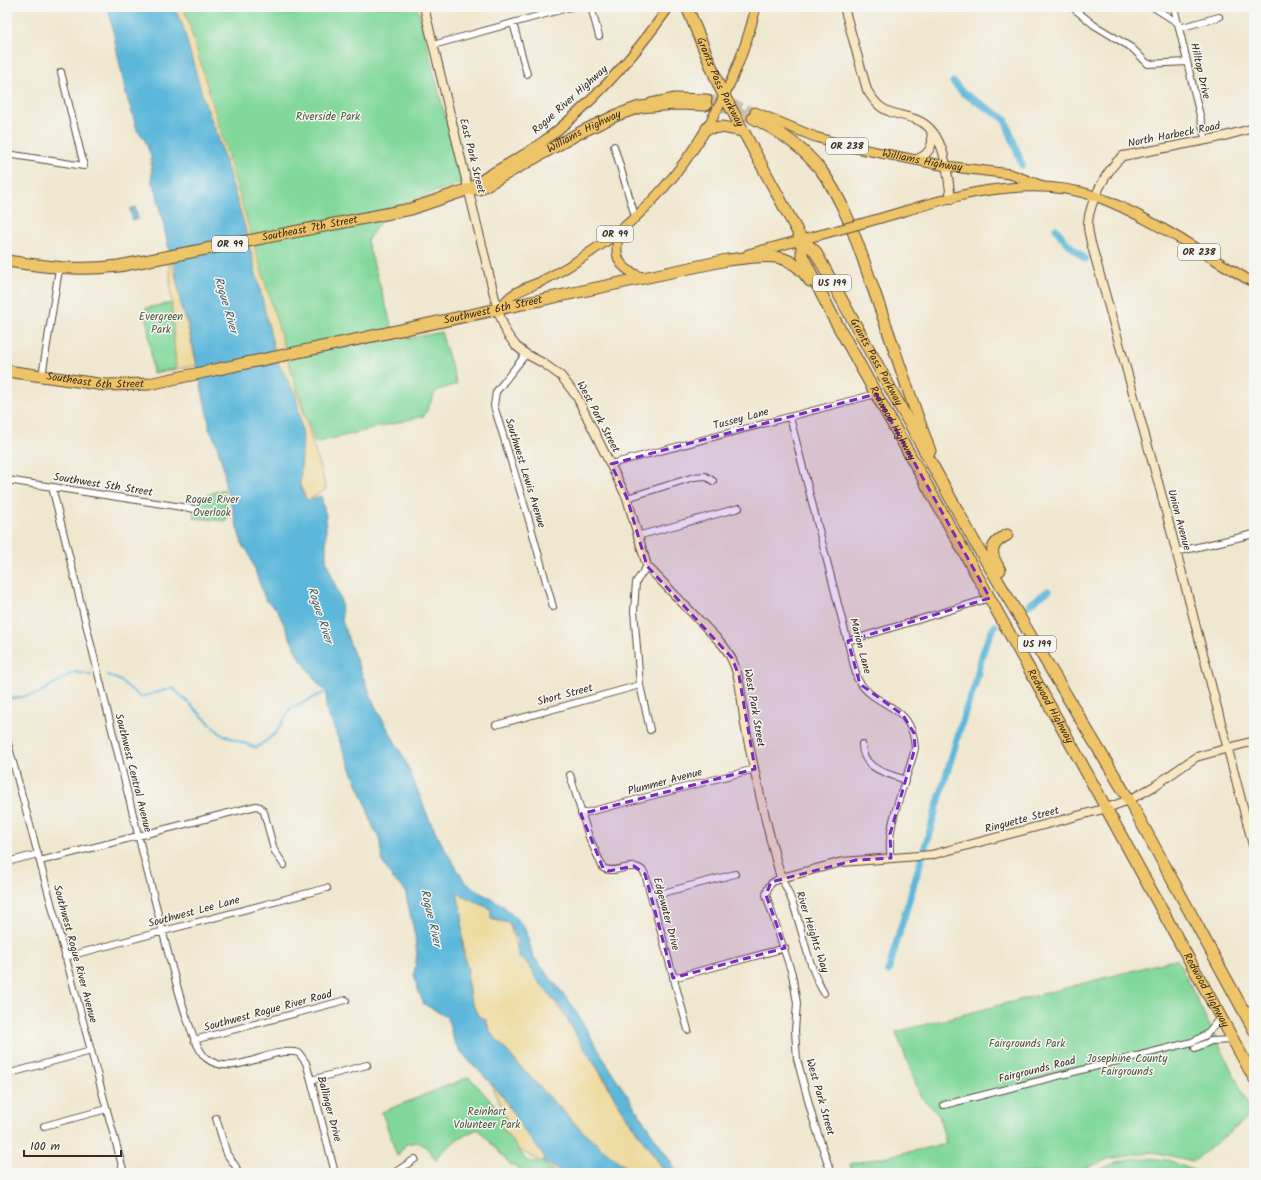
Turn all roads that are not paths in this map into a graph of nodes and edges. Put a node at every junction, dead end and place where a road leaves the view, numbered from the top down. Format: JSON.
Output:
{"nodes":[{"id":1,"x":424,"y":7,"type":"edge"},
{"id":2,"x":571,"y":7,"type":"edge"},
{"id":3,"x":591,"y":7,"type":"edge"},
{"id":4,"x":670,"y":7,"type":"edge"},
{"id":5,"x":687,"y":7,"type":"edge"},
{"id":6,"x":756,"y":7,"type":"edge"},
{"id":7,"x":844,"y":7,"type":"edge"},
{"id":8,"x":1072,"y":7,"type":"edge"},
{"id":9,"x":1153,"y":7,"type":"edge"},
{"id":10,"x":1174,"y":7,"type":"edge"},
{"id":11,"x":1219,"y":17,"type":"dead end"},
{"id":12,"x":513,"y":23,"type":"junction"},
{"id":13,"x":1179,"y":26,"type":"junction"},
{"id":14,"x":599,"y":36,"type":"dead end"},
{"id":15,"x":433,"y":45,"type":"junction"},
{"id":16,"x":1187,"y":62,"type":"junction"},
{"id":17,"x":61,"y":72,"type":"dead end"},
{"id":18,"x":527,"y":74,"type":"dead end"},
{"id":19,"x":724,"y":96,"type":"junction"},
{"id":20,"x":707,"y":102,"type":"tunnel mouth"},
{"id":21,"x":754,"y":115,"type":"joint"},
{"id":22,"x":707,"y":128,"type":"junction"},
{"id":23,"x":1254,"y":128,"type":"edge"},
{"id":24,"x":743,"y":131,"type":"junction"},
{"id":25,"x":931,"y":132,"type":"junction"},
{"id":26,"x":1206,"y":140,"type":"junction"},
{"id":27,"x":614,"y":146,"type":"dead end"},
{"id":28,"x":7,"y":154,"type":"edge"},
{"id":29,"x":912,"y":160,"type":"junction"},
{"id":30,"x":946,"y":166,"type":"junction"},
{"id":31,"x":1045,"y":187,"type":"junction"},
{"id":32,"x":468,"y":189,"type":"junction"},
{"id":33,"x":1094,"y":196,"type":"junction"},
{"id":34,"x":951,"y":199,"type":"junction"},
{"id":35,"x":635,"y":216,"type":"junction"},
{"id":36,"x":620,"y":231,"type":"junction"},
{"id":37,"x":802,"y":240,"type":"junction"},
{"id":38,"x":727,"y":260,"type":"junction"},
{"id":39,"x":7,"y":261,"type":"edge"},
{"id":40,"x":59,"y":268,"type":"junction"},
{"id":41,"x":647,"y":278,"type":"junction"},
{"id":42,"x":1254,"y":283,"type":"edge"},
{"id":43,"x":498,"y":310,"type":"junction"},
{"id":44,"x":832,"y":315,"type":"junction"},
{"id":45,"x":526,"y":354,"type":"junction"},
{"id":46,"x":7,"y":371,"type":"edge"},
{"id":47,"x":42,"y":376,"type":"junction"},
{"id":48,"x":184,"y":378,"type":"joint"},
{"id":49,"x":876,"y":394,"type":"junction"},
{"id":50,"x":790,"y":417,"type":"junction"},
{"id":51,"x":611,"y":464,"type":"junction"},
{"id":52,"x":7,"y":480,"type":"edge"},
{"id":53,"x":713,"y":480,"type":"dead end"},
{"id":54,"x":52,"y":487,"type":"junction"},
{"id":55,"x":945,"y":489,"type":"junction"},
{"id":56,"x":627,"y":498,"type":"junction"},
{"id":57,"x":739,"y":508,"type":"dead end"},
{"id":58,"x":195,"y":509,"type":"dead end"},
{"id":59,"x":1254,"y":534,"type":"edge"},
{"id":60,"x":1007,"y":535,"type":"dead end"},
{"id":61,"x":637,"y":536,"type":"junction"},
{"id":62,"x":1176,"y":552,"type":"junction"},
{"id":63,"x":647,"y":566,"type":"junction"},
{"id":64,"x":990,"y":598,"type":"junction"},
{"id":65,"x":553,"y":607,"type":"dead end"},
{"id":66,"x":848,"y":641,"type":"junction"},
{"id":67,"x":1043,"y":654,"type":"junction"},
{"id":68,"x":640,"y":685,"type":"junction"},
{"id":69,"x":496,"y":725,"type":"dead end"},
{"id":70,"x":650,"y":730,"type":"dead end"},
{"id":71,"x":7,"y":740,"type":"edge"},
{"id":72,"x":1254,"y":741,"type":"edge"},
{"id":73,"x":862,"y":744,"type":"dead end"},
{"id":74,"x":1227,"y":748,"type":"junction"},
{"id":75,"x":755,"y":769,"type":"junction"},
{"id":76,"x":570,"y":775,"type":"dead end"},
{"id":77,"x":906,"y":780,"type":"junction"},
{"id":78,"x":1129,"y":800,"type":"junction"},
{"id":79,"x":1107,"y":808,"type":"junction"},
{"id":80,"x":581,"y":814,"type":"junction"},
{"id":81,"x":138,"y":836,"type":"junction"},
{"id":82,"x":1254,"y":849,"type":"edge"},
{"id":83,"x":38,"y":854,"type":"junction"},
{"id":84,"x":891,"y":858,"type":"junction"},
{"id":85,"x":40,"y":861,"type":"junction"},
{"id":86,"x":7,"y":862,"type":"edge"},
{"id":87,"x":284,"y":865,"type":"dead end"},
{"id":88,"x":735,"y":874,"type":"dead end"},
{"id":89,"x":781,"y":878,"type":"junction"},
{"id":90,"x":327,"y":888,"type":"dead end"},
{"id":91,"x":651,"y":896,"type":"junction"},
{"id":92,"x":163,"y":931,"type":"junction"},
{"id":93,"x":785,"y":948,"type":"junction"},
{"id":94,"x":65,"y":957,"type":"junction"},
{"id":95,"x":674,"y":978,"type":"junction"},
{"id":96,"x":824,"y":993,"type":"dead end"},
{"id":97,"x":346,"y":1000,"type":"dead end"},
{"id":98,"x":1249,"y":1011,"type":"edge"},
{"id":99,"x":1220,"y":1018,"type":"junction"},
{"id":100,"x":688,"y":1030,"type":"dead end"},
{"id":101,"x":1254,"y":1030,"type":"edge"},
{"id":102,"x":194,"y":1040,"type":"junction"},
{"id":103,"x":1232,"y":1040,"type":"junction"},
{"id":104,"x":1195,"y":1048,"type":"dead end"},
{"id":105,"x":91,"y":1051,"type":"junction"},
{"id":106,"x":299,"y":1052,"type":"joint"},
{"id":107,"x":367,"y":1065,"type":"dead end"},
{"id":108,"x":7,"y":1074,"type":"edge"},
{"id":109,"x":1254,"y":1078,"type":"edge"},
{"id":110,"x":311,"y":1080,"type":"junction"},
{"id":111,"x":944,"y":1105,"type":"dead end"},
{"id":112,"x":107,"y":1109,"type":"junction"},
{"id":113,"x":216,"y":1118,"type":"dead end"},
{"id":114,"x":44,"y":1126,"type":"dead end"},
{"id":115,"x":415,"y":1159,"type":"dead end"},
{"id":116,"x":124,"y":1173,"type":"edge"},
{"id":117,"x":238,"y":1173,"type":"edge"},
{"id":118,"x":335,"y":1173,"type":"edge"},
{"id":119,"x":395,"y":1173,"type":"edge"},
{"id":120,"x":831,"y":1173,"type":"edge"}],
"edges":[{"from":1,"to":15,"type":"street","name":"East Park Street"},
{"from":2,"to":12,"type":"street"},
{"from":3,"to":14,"type":"street"},
{"from":4,"to":32,"type":"main road","name":"Rogue River Highway","number":"OR 99"},
{"from":5,"to":19,"type":"highway","name":"Grants Pass Parkway","number":"US 199"},
{"from":6,"to":19,"type":"main road","number":"OR 99"},
{"from":7,"to":25,"type":"street"},
{"from":8,"to":16,"type":"street"},
{"from":9,"to":13,"type":"street"},
{"from":10,"to":13,"type":"street","name":"Hilltop Drive"},
{"from":11,"to":13,"type":"street"},
{"from":12,"to":15,"type":"street"},
{"from":12,"to":18,"type":"street"},
{"from":13,"to":16,"type":"street","name":"Hilltop Drive"},
{"from":15,"to":32,"type":"street","name":"East Park Street"},
{"from":16,"to":26,"type":"street","name":"Hilltop Drive"},
{"from":17,"to":28,"type":"street"},
{"from":19,"to":22,"type":"main road","number":"OR 99"},
{"from":19,"to":24,"type":"highway","name":"Grants Pass Parkway","number":"US 199"},
{"from":20,"to":32,"type":"highway","name":"Williams Highway"},
{"from":21,"to":29,"type":"main road","name":"Williams Highway","number":"OR 238"},
{"from":21,"to":55,"type":"highway"},
{"from":22,"to":24,"type":"highway"},
{"from":22,"to":35,"type":"main road","number":"OR 99"},
{"from":23,"to":26,"type":"street","name":"North Harbeck Road"},
{"from":24,"to":37,"type":"highway","name":"Grants Pass Parkway","number":"US 199"},
{"from":25,"to":29,"type":"street"},
{"from":25,"to":30,"type":"street"},
{"from":26,"to":33,"type":"street","name":"North Harbeck Road"},
{"from":27,"to":35,"type":"street"},
{"from":29,"to":30,"type":"main road","name":"Williams Highway","number":"OR 238"},
{"from":30,"to":31,"type":"main road","name":"Williams Highway","number":"OR 238"},
{"from":30,"to":34,"type":"street"},
{"from":31,"to":33,"type":"main road","name":"Williams Highway","number":"OR 238"},
{"from":31,"to":34,"type":"main road","name":"Williams Highway","number":"OR 238"},
{"from":32,"to":40,"type":"highway","name":"Southeast 7th Street","number":"OR 99"},
{"from":32,"to":43,"type":"street","name":"East Park Street"},
{"from":33,"to":42,"type":"main road","name":"Williams Highway","number":"OR 238"},
{"from":33,"to":62,"type":"street","name":"Union Avenue"},
{"from":34,"to":37,"type":"main road","name":"Williams Highway","number":"OR 238","bridge":true},
{"from":35,"to":36,"type":"main road","number":"OR 99"},
{"from":36,"to":41,"type":"main road"},
{"from":36,"to":43,"type":"main road","number":"OR 99"},
{"from":37,"to":38,"type":"main road","name":"Southwest 6th Street","number":"OR 238"},
{"from":37,"to":44,"type":"highway","name":"Grants Pass Parkway","number":"US 199"},
{"from":37,"to":55,"type":"highway","name":"Grants Pass Parkway","number":"US 199"},
{"from":38,"to":41,"type":"highway","name":"Southwest 6th Street","number":"OR 238"},
{"from":38,"to":44,"type":"highway"},
{"from":39,"to":40,"type":"highway","name":"Southeast 7th Street","number":"OR 99"},
{"from":40,"to":47,"type":"street"},
{"from":41,"to":43,"type":"highway","name":"Southwest 6th Street","number":"OR 238"},
{"from":43,"to":45,"type":"street","name":"West Park Street"},
{"from":43,"to":48,"type":"highway","name":"Southwest 6th Street"},
{"from":44,"to":49,"type":"highway","name":"Redwood Highway","number":"US 199"},
{"from":45,"to":51,"type":"street","name":"West Park Street"},
{"from":45,"to":65,"type":"street","name":"Southwest Lewis Avenue"},
{"from":46,"to":47,"type":"highway","name":"Southeast 6th Street"},
{"from":47,"to":48,"type":"highway","name":"Southeast 6th Street"},
{"from":49,"to":50,"type":"street","name":"Tussey Lane"},
{"from":49,"to":64,"type":"highway","name":"Redwood Highway","number":"US 199"},
{"from":50,"to":51,"type":"street","name":"Tussey Lane"},
{"from":50,"to":66,"type":"street","name":"Marion Lane"},
{"from":51,"to":56,"type":"street","name":"West Park Street"},
{"from":52,"to":54,"type":"street","name":"Southwest 5th Street"},
{"from":53,"to":56,"type":"street"},
{"from":54,"to":58,"type":"street","name":"Southwest 5th Street"},
{"from":54,"to":81,"type":"street","name":"Southwest Central Avenue"},
{"from":55,"to":67,"type":"highway","name":"Redwood Highway","number":"US 199"},
{"from":56,"to":61,"type":"street","name":"West Park Street"},
{"from":57,"to":61,"type":"street"},
{"from":59,"to":62,"type":"street"},
{"from":60,"to":67,"type":"highway"},
{"from":61,"to":63,"type":"street","name":"West Park Street"},
{"from":62,"to":74,"type":"street","name":"Union Avenue"},
{"from":63,"to":68,"type":"street"},
{"from":63,"to":75,"type":"street","name":"West Park Street"},
{"from":64,"to":66,"type":"street"},
{"from":64,"to":79,"type":"highway","name":"Redwood Highway","number":"US 199"},
{"from":66,"to":77,"type":"street","name":"Marion Lane"},
{"from":67,"to":78,"type":"highway","name":"Redwood Highway","number":"US 199"},
{"from":68,"to":69,"type":"street","name":"Short Street"},
{"from":68,"to":70,"type":"street"},
{"from":71,"to":83,"type":"street","name":"Southwest Rogue River Avenue"},
{"from":72,"to":74,"type":"street","name":"Ringuette Street"},
{"from":73,"to":77,"type":"street"},
{"from":74,"to":78,"type":"street","name":"Ringuette Street"},
{"from":74,"to":82,"type":"street","name":"Union Avenue"},
{"from":75,"to":80,"type":"street","name":"Plummer Avenue"},
{"from":75,"to":89,"type":"street","name":"West Park Street"},
{"from":76,"to":80,"type":"street","name":"Edgewater Drive"},
{"from":77,"to":84,"type":"street","name":"Marion Lane"},
{"from":78,"to":79,"type":"street","name":"Ringuette Street"},
{"from":78,"to":98,"type":"highway","name":"Redwood Highway","number":"US 199"},
{"from":79,"to":84,"type":"street","name":"Ringuette Street"},
{"from":79,"to":99,"type":"highway","name":"Redwood Highway","number":"US 199"},
{"from":80,"to":91,"type":"street","name":"Edgewater Drive"},
{"from":81,"to":85,"type":"street"},
{"from":81,"to":87,"type":"street"},
{"from":81,"to":92,"type":"street","name":"Southwest Central Avenue"},
{"from":83,"to":85,"type":"street","name":"Southwest Rogue River Avenue"},
{"from":83,"to":86,"type":"street"},
{"from":84,"to":89,"type":"street","name":"Ringuette Street"},
{"from":85,"to":94,"type":"street","name":"Southwest Rogue River Avenue"},
{"from":88,"to":91,"type":"street"},
{"from":89,"to":93,"type":"street","name":"West Park Street"},
{"from":89,"to":96,"type":"street","name":"River Heights Way"},
{"from":90,"to":92,"type":"street","name":"Southwest Lee Lane"},
{"from":91,"to":95,"type":"street","name":"Edgewater Drive"},
{"from":92,"to":94,"type":"street","name":"Southwest Lee Lane"},
{"from":92,"to":102,"type":"street","name":"Southwest Central Avenue"},
{"from":93,"to":95,"type":"street"},
{"from":93,"to":120,"type":"street","name":"West Park Street"},
{"from":94,"to":105,"type":"street","name":"Southwest Rogue River Avenue"},
{"from":95,"to":100,"type":"street","name":"Edgewater Drive"},
{"from":97,"to":102,"type":"street","name":"Southwest Rogue River Road"},
{"from":98,"to":101,"type":"highway","name":"Redwood Highway","number":"US 199"},
{"from":99,"to":103,"type":"highway","name":"Redwood Highway","number":"US 199"},
{"from":99,"to":111,"type":"street","name":"Fairgrounds Road"},
{"from":102,"to":106,"type":"street","name":"Southwest Central Avenue"},
{"from":103,"to":104,"type":"street"},
{"from":103,"to":109,"type":"highway","name":"Redwood Highway","number":"US 199"},
{"from":105,"to":108,"type":"street"},
{"from":105,"to":112,"type":"street","name":"Southwest Rogue River Avenue"},
{"from":106,"to":110,"type":"street","name":"Ballinger Drive"},
{"from":107,"to":110,"type":"street"},
{"from":110,"to":118,"type":"street","name":"Ballinger Drive"},
{"from":112,"to":114,"type":"street"},
{"from":112,"to":116,"type":"street","name":"Southwest Rogue River Avenue"},
{"from":113,"to":117,"type":"street"},
{"from":115,"to":119,"type":"street"}]}
